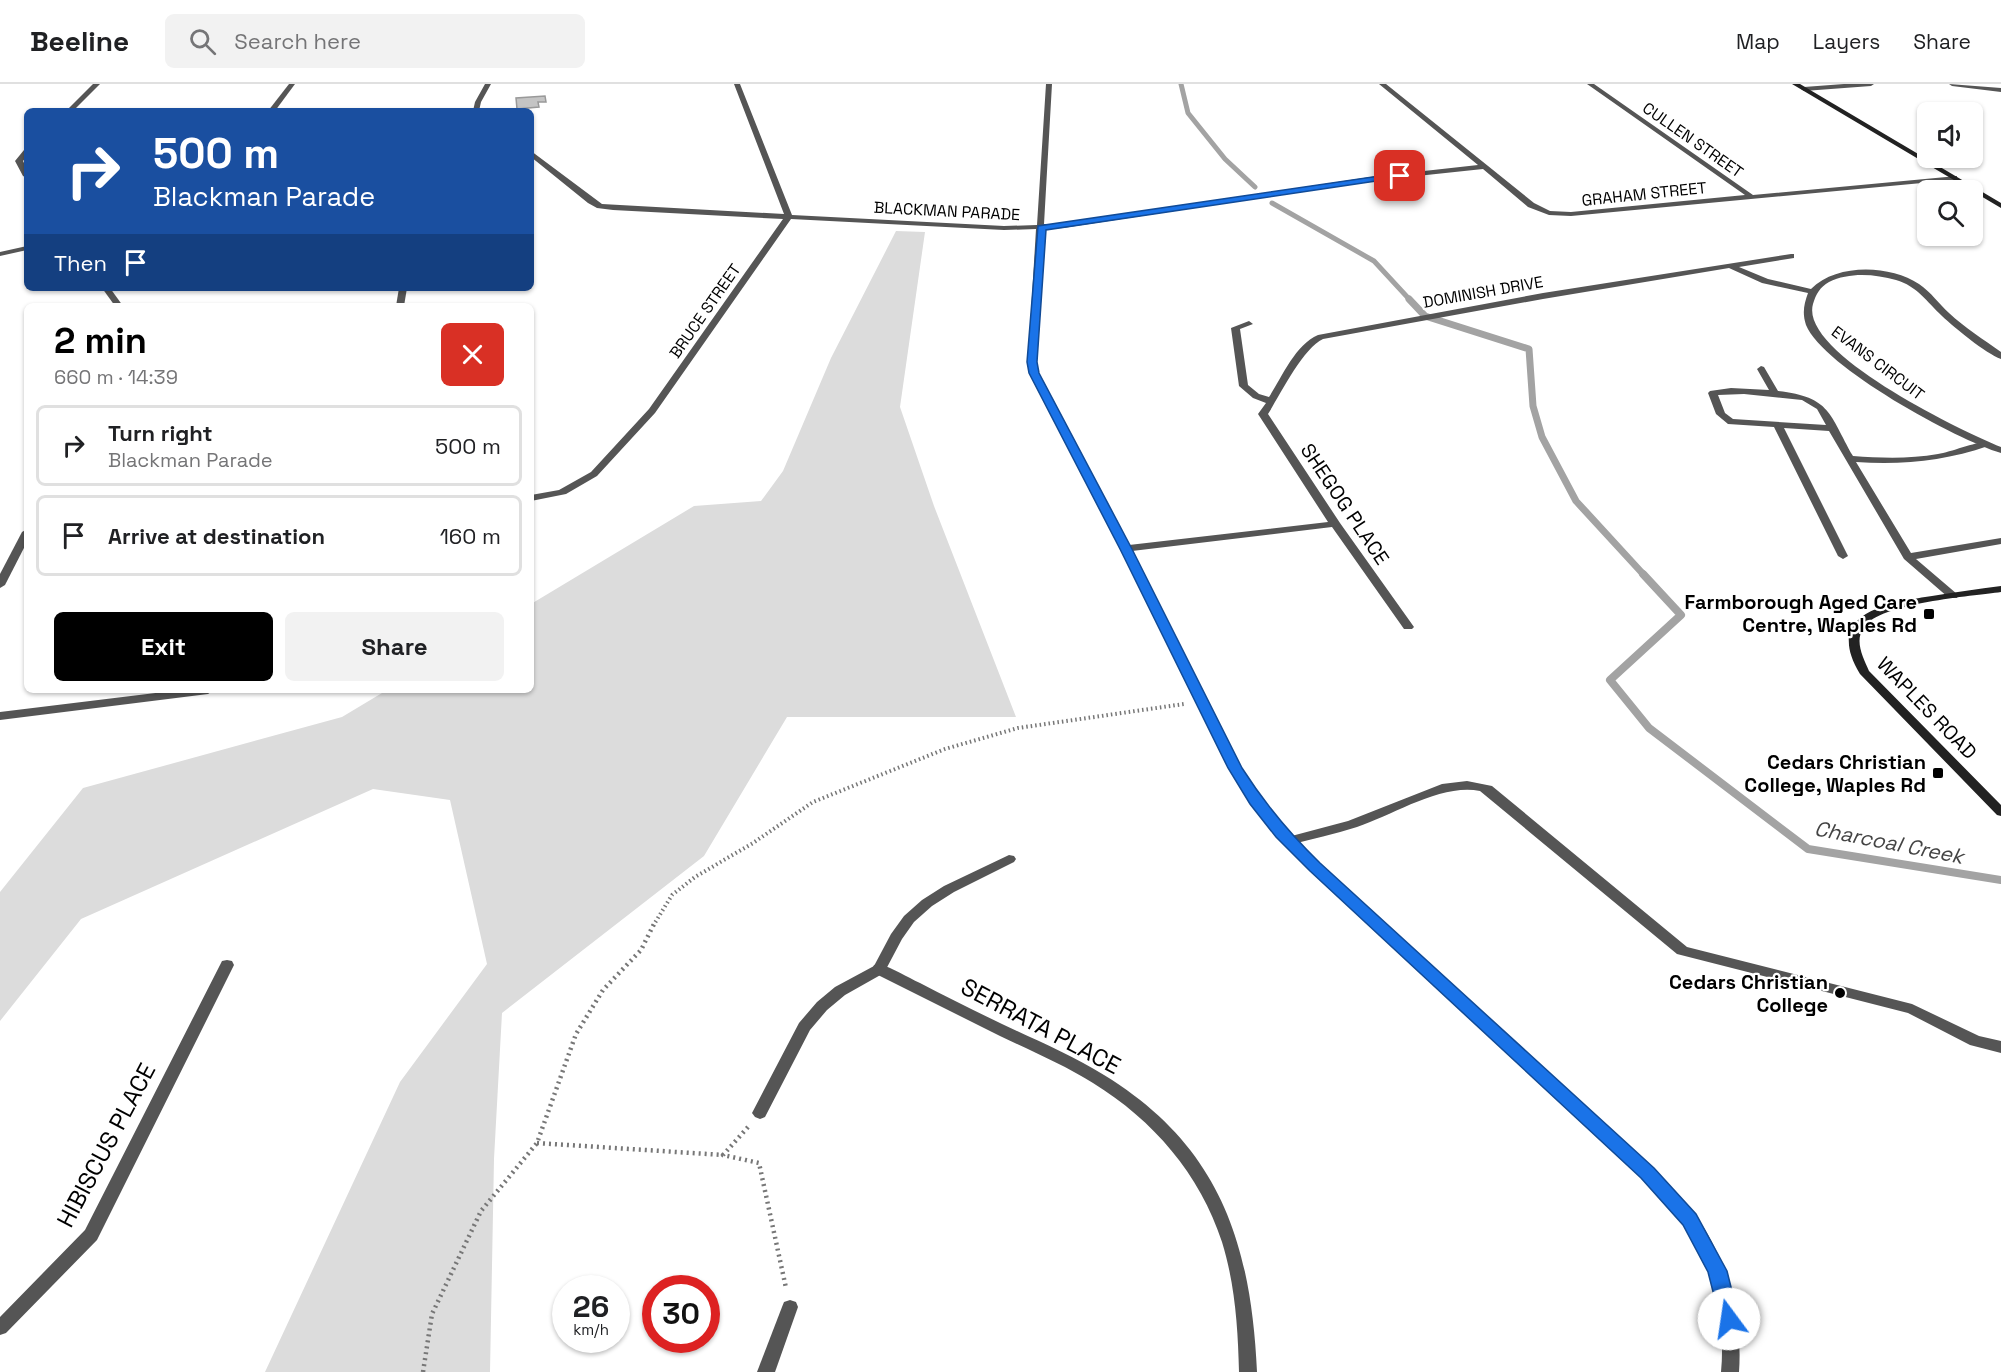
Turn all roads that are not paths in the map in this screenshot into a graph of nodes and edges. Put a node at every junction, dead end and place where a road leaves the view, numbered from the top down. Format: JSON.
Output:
{"nodes":[{"id":1,"x":97,"y":84,"type":"edge"},
{"id":2,"x":292,"y":84,"type":"edge"},
{"id":3,"x":488,"y":84,"type":"edge"},
{"id":4,"x":738,"y":84,"type":"edge"},
{"id":5,"x":1049,"y":84,"type":"edge"},
{"id":6,"x":1382,"y":84,"type":"edge"},
{"id":7,"x":1590,"y":84,"type":"edge"},
{"id":8,"x":1795,"y":84,"type":"edge"},
{"id":9,"x":1871,"y":84,"type":"edge"},
{"id":10,"x":1952,"y":84,"type":"edge"},
{"id":11,"x":1804,"y":89,"type":"junction"},
{"id":12,"x":2001,"y":90,"type":"edge"},
{"id":13,"x":72,"y":108,"type":"edge"},
{"id":14,"x":273,"y":108,"type":"edge"},
{"id":15,"x":477,"y":108,"type":"edge"},
{"id":16,"x":24,"y":155,"type":"edge"},
{"id":17,"x":534,"y":155,"type":"edge"},
{"id":18,"x":1484,"y":167,"type":"junction"},
{"id":19,"x":24,"y":170,"type":"edge"},
{"id":20,"x":1953,"y":178,"type":"junction"},
{"id":21,"x":1752,"y":197,"type":"junction"},
{"id":22,"x":2001,"y":206,"type":"edge"},
{"id":23,"x":788,"y":217,"type":"junction"},
{"id":24,"x":1041,"y":228,"type":"junction"},
{"id":25,"x":24,"y":249,"type":"edge"},
{"id":26,"x":0,"y":254,"type":"edge"},
{"id":27,"x":1791,"y":256,"type":"dead end"},
{"id":28,"x":1732,"y":267,"type":"junction"},
{"id":29,"x":1813,"y":292,"type":"junction"},
{"id":30,"x":1249,"y":324,"type":"dead end"},
{"id":31,"x":2001,"y":356,"type":"edge"},
{"id":32,"x":1761,"y":369,"type":"dead end"},
{"id":33,"x":1775,"y":393,"type":"junction"},
{"id":34,"x":1270,"y":401,"type":"junction"},
{"id":35,"x":1778,"y":426,"type":"junction"},
{"id":36,"x":1833,"y":428,"type":"junction"},
{"id":37,"x":1986,"y":444,"type":"junction"},
{"id":38,"x":2001,"y":450,"type":"edge"},
{"id":39,"x":1852,"y":459,"type":"junction"},
{"id":40,"x":534,"y":497,"type":"edge"},
{"id":41,"x":1335,"y":524,"type":"junction"},
{"id":42,"x":24,"y":538,"type":"edge"},
{"id":43,"x":2001,"y":541,"type":"edge"},
{"id":44,"x":1126,"y":549,"type":"junction"},
{"id":45,"x":1843,"y":556,"type":"dead end"},
{"id":46,"x":1908,"y":557,"type":"junction"},
{"id":47,"x":0,"y":585,"type":"edge"},
{"id":48,"x":2001,"y":589,"type":"edge"},
{"id":49,"x":1953,"y":596,"type":"junction"},
{"id":50,"x":1408,"y":627,"type":"dead end"},
{"id":51,"x":184,"y":693,"type":"edge"},
{"id":52,"x":0,"y":716,"type":"edge"},
{"id":53,"x":2001,"y":812,"type":"edge"},
{"id":54,"x":1289,"y":841,"type":"junction"},
{"id":55,"x":1009,"y":859,"type":"dead end"},
{"id":56,"x":227,"y":965,"type":"dead end"},
{"id":57,"x":879,"y":969,"type":"junction"},
{"id":58,"x":2001,"y":1047,"type":"edge"},
{"id":59,"x":760,"y":1113,"type":"road end"},
{"id":60,"x":790,"y":1307,"type":"road end"},
{"id":61,"x":0,"y":1328,"type":"edge"},
{"id":62,"x":766,"y":1372,"type":"edge"},
{"id":63,"x":1248,"y":1372,"type":"edge"},
{"id":64,"x":1730,"y":1372,"type":"edge"}],
"edges":[{"from":1,"to":13,"type":"street"},
{"from":2,"to":14,"type":"street"},
{"from":3,"to":15,"type":"street"},
{"from":4,"to":23,"type":"street"},
{"from":5,"to":24,"type":"street"},
{"from":6,"to":18,"type":"street","name":"GRAHAM STREET"},
{"from":7,"to":21,"type":"street","name":"CULLEN STREET"},
{"from":8,"to":11,"type":"street"},
{"from":9,"to":11,"type":"street"},
{"from":10,"to":12,"type":"street"},
{"from":11,"to":20,"type":"street"},
{"from":16,"to":19,"type":"street"},
{"from":17,"to":23,"type":"street","name":"BLACKMAN PARADE"},
{"from":18,"to":21,"type":"street","name":"GRAHAM STREET"},
{"from":18,"to":24,"type":"street","name":"BLACKMAN PARADE"},
{"from":20,"to":21,"type":"street","name":"GRAHAM STREET"},
{"from":20,"to":22,"type":"street"},
{"from":23,"to":24,"type":"street","name":"BLACKMAN PARADE"},
{"from":23,"to":40,"type":"street","name":"BRUCE STREET"},
{"from":24,"to":44,"type":"street"},
{"from":25,"to":26,"type":"street"},
{"from":27,"to":28,"type":"street","name":"DOMINISH DRIVE"},
{"from":28,"to":29,"type":"street"},
{"from":28,"to":34,"type":"street","name":"DOMINISH DRIVE"},
{"from":29,"to":31,"type":"street"},
{"from":29,"to":37,"type":"street","name":"EVANS CIRCUIT"},
{"from":30,"to":34,"type":"street"},
{"from":32,"to":33,"type":"street"},
{"from":33,"to":35,"type":"street"},
{"from":33,"to":36,"type":"street"},
{"from":34,"to":41,"type":"street","name":"SHEGOG PLACE"},
{"from":35,"to":36,"type":"street"},
{"from":35,"to":45,"type":"street"},
{"from":36,"to":39,"type":"street"},
{"from":37,"to":38,"type":"street","name":"EVANS CIRCUIT"},
{"from":37,"to":39,"type":"street"},
{"from":39,"to":46,"type":"street"},
{"from":41,"to":44,"type":"street"},
{"from":41,"to":50,"type":"street","name":"SHEGOG PLACE"},
{"from":42,"to":47,"type":"street"},
{"from":43,"to":46,"type":"street"},
{"from":44,"to":54,"type":"street"},
{"from":46,"to":49,"type":"street"},
{"from":48,"to":49,"type":"street","name":"WAPLES ROAD"},
{"from":49,"to":53,"type":"street","name":"WAPLES ROAD"},
{"from":51,"to":52,"type":"street"},
{"from":54,"to":58,"type":"street"},
{"from":54,"to":64,"type":"street"},
{"from":55,"to":57,"type":"street"},
{"from":56,"to":61,"type":"street","name":"HIBISCUS PLACE"},
{"from":57,"to":59,"type":"street"},
{"from":57,"to":63,"type":"street","name":"SERRATA PLACE"},
{"from":60,"to":62,"type":"street"}]}
